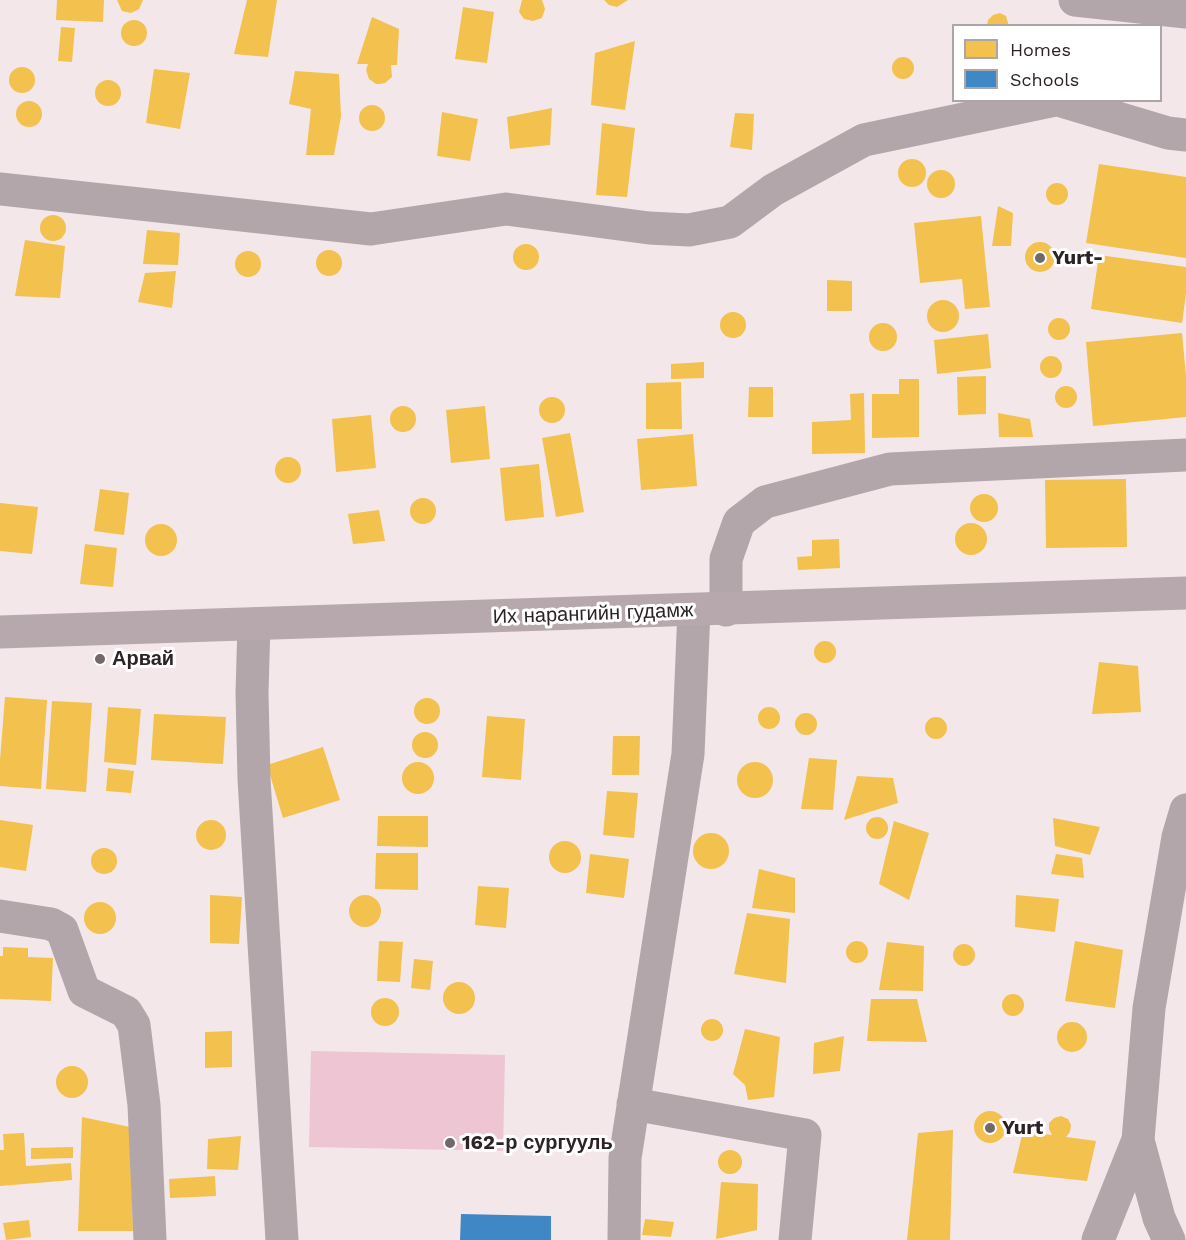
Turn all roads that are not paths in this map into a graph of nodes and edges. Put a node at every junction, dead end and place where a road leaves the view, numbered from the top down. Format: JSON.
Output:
{"nodes":[{"id":1,"x":1075,"y":0,"type":"edge"},
{"id":2,"x":1186,"y":12,"type":"edge"},
{"id":3,"x":1046,"y":102,"type":"edge"},
{"id":4,"x":1063,"y":102,"type":"edge"},
{"id":5,"x":1186,"y":135,"type":"edge"},
{"id":6,"x":0,"y":189,"type":"edge"},
{"id":7,"x":1186,"y":455,"type":"edge"},
{"id":8,"x":1186,"y":593,"type":"edge"},
{"id":9,"x":694,"y":610,"type":"junction"},
{"id":10,"x":726,"y":610,"type":"junction"},
{"id":11,"x":254,"y":624,"type":"junction"},
{"id":12,"x":0,"y":632,"type":"edge"},
{"id":13,"x":1186,"y":810,"type":"edge"},
{"id":14,"x":0,"y":916,"type":"edge"},
{"id":15,"x":633,"y":1104,"type":"junction"},
{"id":16,"x":1138,"y":1140,"type":"junction"},
{"id":17,"x":150,"y":1240,"type":"edge"},
{"id":18,"x":282,"y":1240,"type":"edge"},
{"id":19,"x":624,"y":1240,"type":"edge"},
{"id":20,"x":795,"y":1240,"type":"edge"},
{"id":21,"x":1098,"y":1240,"type":"edge"},
{"id":22,"x":1169,"y":1240,"type":"edge"}],
"edges":[{"from":1,"to":2,"type":"street"},
{"from":3,"to":6,"type":"street"},
{"from":4,"to":5,"type":"street"},
{"from":7,"to":10,"type":"street"},
{"from":8,"to":10,"type":"main road","name":"Их нарангийн гудамж"},
{"from":9,"to":10,"type":"main road","name":"Их нарангийн гудамж"},
{"from":9,"to":11,"type":"main road","name":"Их нарангийн гудамж"},
{"from":9,"to":15,"type":"street"},
{"from":11,"to":12,"type":"main road","name":"Их нарангийн гудамж"},
{"from":11,"to":18,"type":"street"},
{"from":13,"to":16,"type":"street"},
{"from":14,"to":17,"type":"street"},
{"from":15,"to":19,"type":"street"},
{"from":15,"to":20,"type":"street"},
{"from":16,"to":21,"type":"street"},
{"from":16,"to":22,"type":"street"}]}
